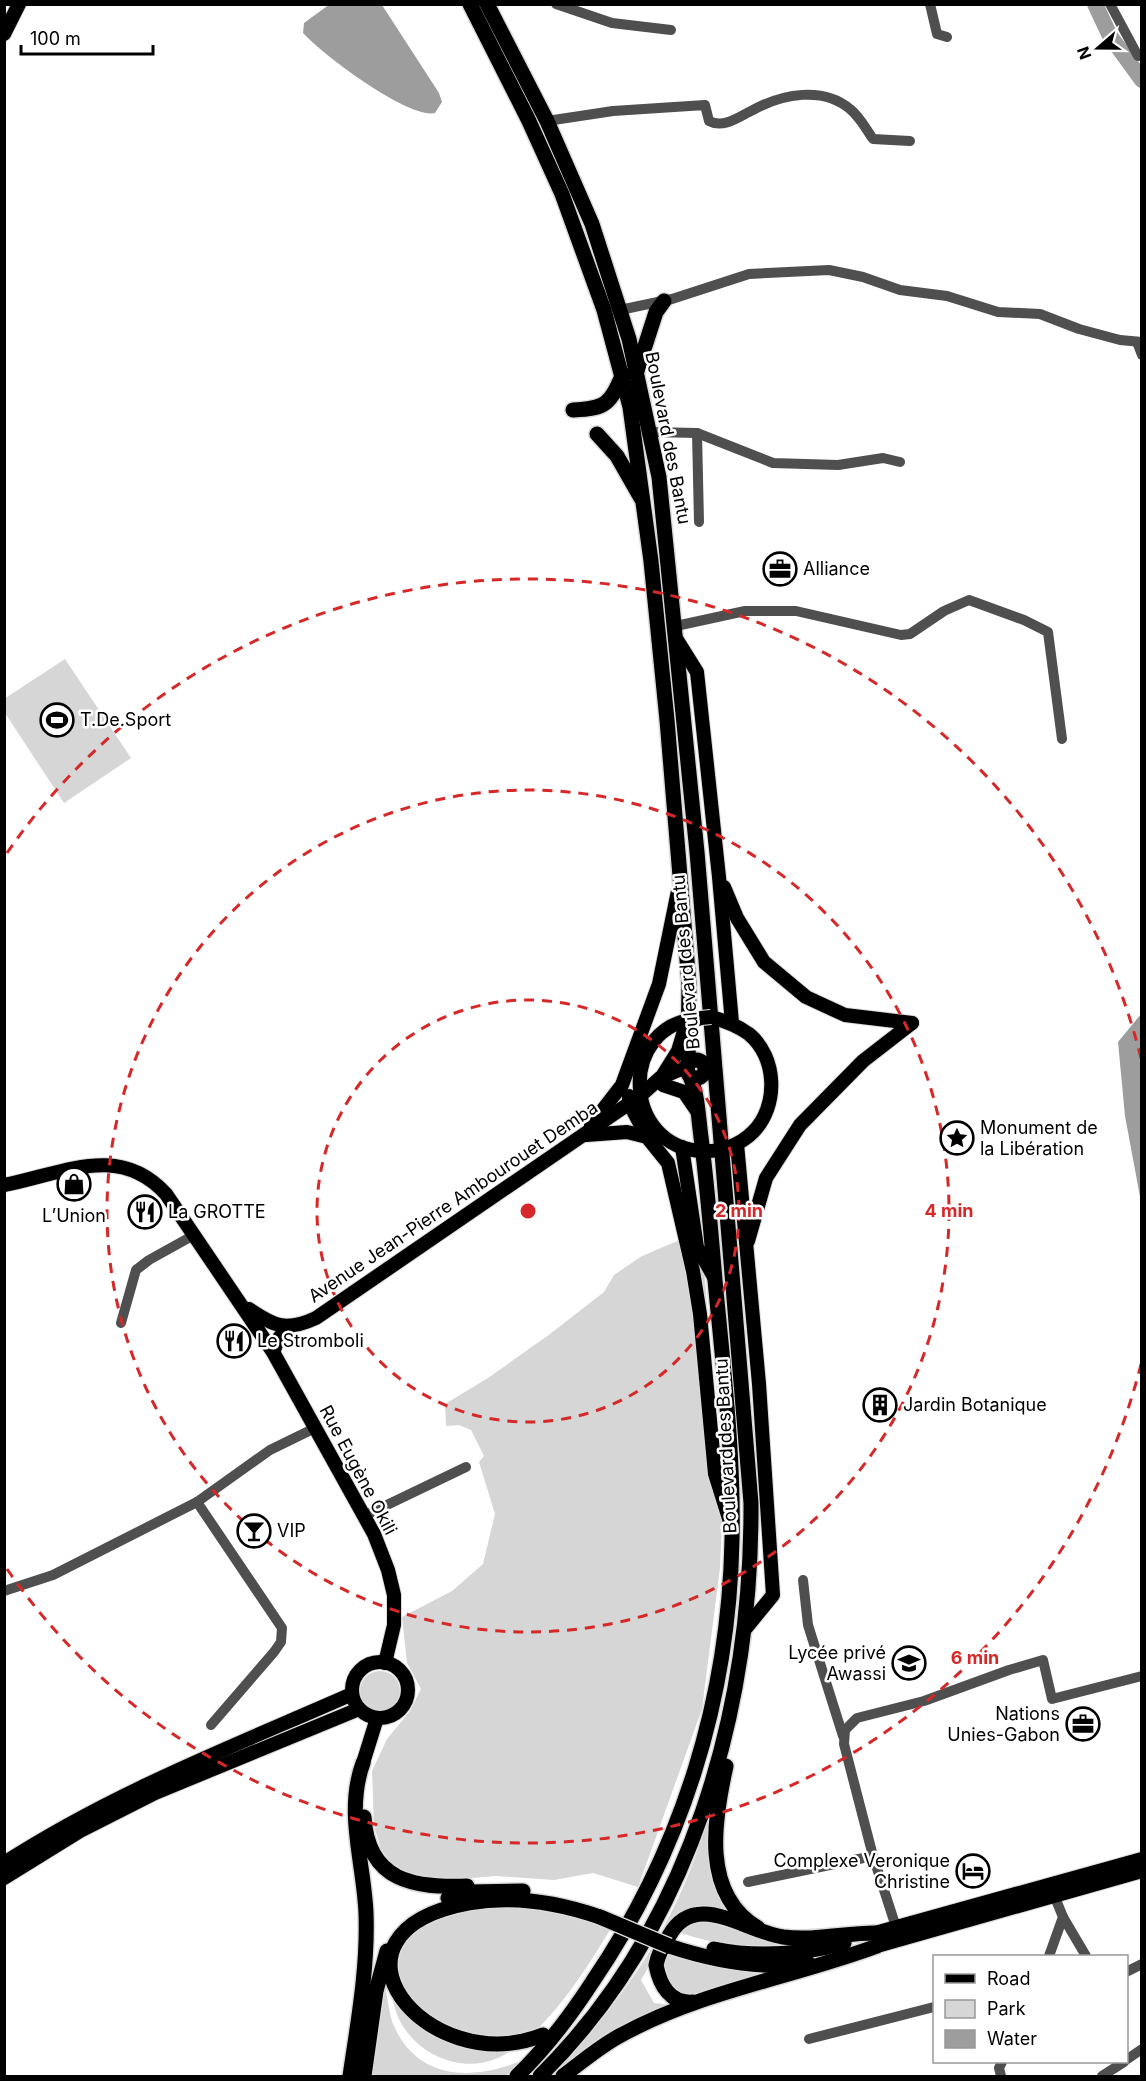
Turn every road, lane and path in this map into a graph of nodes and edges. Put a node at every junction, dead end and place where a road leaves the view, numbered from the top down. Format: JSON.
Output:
{"nodes":[{"id":1,"x":19,"y":4,"type":"edge"},
{"id":2,"x":470,"y":4,"type":"edge"},
{"id":3,"x":487,"y":4,"type":"edge"},
{"id":4,"x":556,"y":4,"type":"edge"},
{"id":5,"x":930,"y":4,"type":"edge"},
{"id":6,"x":1110,"y":4,"type":"edge"},
{"id":7,"x":671,"y":30,"type":"dead end"},
{"id":8,"x":4,"y":34,"type":"edge"},
{"id":9,"x":948,"y":37,"type":"dead end"},
{"id":10,"x":1138,"y":56,"type":"dead end"},
{"id":11,"x":547,"y":121,"type":"junction"},
{"id":12,"x":910,"y":141,"type":"dead end"},
{"id":13,"x":664,"y":301,"type":"junction"},
{"id":14,"x":620,"y":310,"type":"junction"},
{"id":15,"x":1139,"y":342,"type":"edge"},
{"id":16,"x":1142,"y":355,"type":"edge"},
{"id":17,"x":630,"y":373,"type":"junction"},
{"id":18,"x":573,"y":410,"type":"dead end"},
{"id":19,"x":650,"y":432,"type":"junction"},
{"id":20,"x":697,"y":433,"type":"junction"},
{"id":21,"x":597,"y":434,"type":"dead end"},
{"id":22,"x":900,"y":462,"type":"dead end"},
{"id":23,"x":645,"y":504,"type":"junction"},
{"id":24,"x":699,"y":522,"type":"dead end"},
{"id":25,"x":676,"y":633,"type":"junction"},
{"id":26,"x":1062,"y":739,"type":"dead end"},
{"id":27,"x":681,"y":877,"type":"junction"},
{"id":28,"x":699,"y":877,"type":"junction"},
{"id":29,"x":719,"y":877,"type":"junction"},
{"id":30,"x":689,"y":984,"type":"junction"},
{"id":31,"x":701,"y":1018,"type":"junction"},
{"id":32,"x":732,"y":1023,"type":"junction"},
{"id":33,"x":705,"y":1068,"type":"junction"},
{"id":34,"x":688,"y":1070,"type":"junction"},
{"id":35,"x":626,"y":1073,"type":"junction"},
{"id":36,"x":662,"y":1081,"type":"junction"},
{"id":37,"x":639,"y":1097,"type":"junction"},
{"id":38,"x":698,"y":1114,"type":"junction"},
{"id":39,"x":584,"y":1135,"type":"junction"},
{"id":40,"x":647,"y":1137,"type":"junction"},
{"id":41,"x":682,"y":1146,"type":"junction"},
{"id":42,"x":720,"y":1149,"type":"junction"},
{"id":43,"x":4,"y":1185,"type":"edge"},
{"id":44,"x":194,"y":1235,"type":"junction"},
{"id":45,"x":746,"y":1249,"type":"junction"},
{"id":46,"x":715,"y":1279,"type":"junction"},
{"id":47,"x":244,"y":1307,"type":"junction"},
{"id":48,"x":121,"y":1323,"type":"dead end"},
{"id":49,"x":289,"y":1327,"type":"junction"},
{"id":50,"x":273,"y":1353,"type":"junction"},
{"id":51,"x":315,"y":1428,"type":"junction"},
{"id":52,"x":466,"y":1467,"type":"dead end"},
{"id":53,"x":197,"y":1502,"type":"junction"},
{"id":54,"x":364,"y":1516,"type":"junction"},
{"id":55,"x":732,"y":1527,"type":"junction"},
{"id":56,"x":803,"y":1580,"type":"dead end"},
{"id":57,"x":4,"y":1591,"type":"edge"},
{"id":58,"x":746,"y":1628,"type":"junction"},
{"id":59,"x":744,"y":1646,"type":"junction"},
{"id":60,"x":385,"y":1663,"type":"junction"},
{"id":61,"x":1142,"y":1676,"type":"edge"},
{"id":62,"x":352,"y":1694,"type":"junction"},
{"id":63,"x":359,"y":1709,"type":"junction"},
{"id":64,"x":377,"y":1718,"type":"junction"},
{"id":65,"x":211,"y":1725,"type":"dead end"},
{"id":66,"x":843,"y":1736,"type":"junction"},
{"id":67,"x":363,"y":1763,"type":"junction"},
{"id":68,"x":873,"y":1856,"type":"junction"},
{"id":69,"x":1142,"y":1859,"type":"edge"},
{"id":70,"x":4,"y":1863,"type":"edge"},
{"id":71,"x":1142,"y":1871,"type":"edge"},
{"id":72,"x":4,"y":1878,"type":"edge"},
{"id":73,"x":748,"y":1882,"type":"dead end"},
{"id":74,"x":497,"y":1890,"type":"junction"},
{"id":75,"x":1054,"y":1895,"type":"junction"},
{"id":76,"x":602,"y":1913,"type":"junction"},
{"id":77,"x":1063,"y":1917,"type":"junction"},
{"id":78,"x":896,"y":1927,"type":"junction"},
{"id":79,"x":768,"y":1933,"type":"junction"},
{"id":80,"x":876,"y":1939,"type":"junction"},
{"id":81,"x":1049,"y":1955,"type":"edge"},
{"id":82,"x":1085,"y":1955,"type":"edge"},
{"id":83,"x":1142,"y":1964,"type":"edge"},
{"id":84,"x":1128,"y":1971,"type":"edge"},
{"id":85,"x":597,"y":1976,"type":"junction"},
{"id":86,"x":699,"y":2001,"type":"junction"},
{"id":87,"x":933,"y":2007,"type":"edge"},
{"id":88,"x":395,"y":2014,"type":"dead end"},
{"id":89,"x":809,"y":2039,"type":"dead end"},
{"id":90,"x":1142,"y":2049,"type":"edge"},
{"id":91,"x":1128,"y":2059,"type":"edge"},
{"id":92,"x":508,"y":2062,"type":"dead end"},
{"id":93,"x":1122,"y":2063,"type":"edge"},
{"id":94,"x":350,"y":2076,"type":"edge"},
{"id":95,"x":364,"y":2076,"type":"edge"},
{"id":96,"x":517,"y":2076,"type":"edge"},
{"id":97,"x":540,"y":2076,"type":"edge"},
{"id":98,"x":563,"y":2076,"type":"edge"},
{"id":99,"x":1102,"y":2076,"type":"edge"}],
"edges":[{"from":1,"to":8,"type":"main road"},
{"from":2,"to":17,"type":"highway","name":"Boulevard des Bantu"},
{"from":3,"to":11,"type":"highway","name":"Boulevard des Bantu"},
{"from":4,"to":7,"type":"street"},
{"from":5,"to":9,"type":"street"},
{"from":6,"to":10,"type":"street"},
{"from":11,"to":12,"type":"street"},
{"from":11,"to":14,"type":"highway","name":"Boulevard des Bantu"},
{"from":13,"to":14,"type":"street"},
{"from":13,"to":15,"type":"street"},
{"from":13,"to":17,"type":"highway"},
{"from":14,"to":17,"type":"highway","name":"Boulevard des Bantu"},
{"from":15,"to":16,"type":"street"},
{"from":17,"to":18,"type":"highway"},
{"from":17,"to":19,"type":"highway","name":"Boulevard des Bantu"},
{"from":17,"to":23,"type":"highway","name":"Boulevard des Bantu"},
{"from":19,"to":20,"type":"street"},
{"from":19,"to":25,"type":"highway","name":"Boulevard des Bantu"},
{"from":20,"to":22,"type":"street"},
{"from":20,"to":24,"type":"street"},
{"from":21,"to":23,"type":"highway"},
{"from":23,"to":27,"type":"highway","name":"Boulevard des Bantu"},
{"from":25,"to":26,"type":"street"},
{"from":25,"to":28,"type":"highway","name":"Boulevard des Bantu"},
{"from":25,"to":29,"type":"main road"},
{"from":27,"to":30,"type":"highway","name":"Boulevard des Bantu"},
{"from":27,"to":35,"type":"main road"},
{"from":28,"to":31,"type":"highway","name":"Boulevard des Bantu"},
{"from":28,"to":33,"type":"highway"},
{"from":29,"to":32,"type":"main road"},
{"from":29,"to":45,"type":"main road"},
{"from":30,"to":31,"type":"highway","name":"Boulevard des Bantu"},
{"from":30,"to":36,"type":"main road"},
{"from":31,"to":32,"type":"main road"},
{"from":31,"to":34,"type":"highway","name":"Boulevard des Bantu"},
{"from":31,"to":37,"type":"main road"},
{"from":31,"to":42,"type":"highway","name":"Boulevard des Bantu"},
{"from":32,"to":42,"type":"main road"},
{"from":33,"to":34,"type":"highway"},
{"from":33,"to":42,"type":"highway"},
{"from":34,"to":36,"type":"main road","name":"Avenue Jean-Pierre Ambourouet Demba"},
{"from":34,"to":38,"type":"highway","name":"Boulevard des Bantu"},
{"from":35,"to":37,"type":"main road"},
{"from":35,"to":39,"type":"main road"},
{"from":36,"to":37,"type":"main road","name":"Avenue Jean-Pierre Ambourouet Demba"},
{"from":36,"to":38,"type":"main road"},
{"from":37,"to":39,"type":"main road","name":"Avenue Jean-Pierre Ambourouet Demba"},
{"from":37,"to":40,"type":"main road"},
{"from":37,"to":41,"type":"main road"},
{"from":38,"to":42,"type":"highway","name":"Boulevard des Bantu"},
{"from":39,"to":40,"type":"main road"},
{"from":39,"to":49,"type":"main road","name":"Avenue Jean-Pierre Ambourouet Demba"},
{"from":40,"to":55,"type":"main road"},
{"from":41,"to":42,"type":"main road"},
{"from":41,"to":46,"type":"main road"},
{"from":42,"to":45,"type":"main road"},
{"from":42,"to":46,"type":"highway","name":"Boulevard des Bantu"},
{"from":42,"to":58,"type":"highway","name":"Boulevard des Bantu"},
{"from":43,"to":44,"type":"main road","name":"Rue Eugène Okili"},
{"from":44,"to":47,"type":"main road","name":"Rue Eugène Okili"},
{"from":44,"to":48,"type":"street"},
{"from":45,"to":58,"type":"main road"},
{"from":46,"to":55,"type":"highway","name":"Boulevard des Bantu"},
{"from":47,"to":49,"type":"main road"},
{"from":47,"to":50,"type":"main road","name":"Rue Eugène Okili"},
{"from":49,"to":50,"type":"main road"},
{"from":50,"to":51,"type":"main road","name":"Rue Eugène Okili"},
{"from":51,"to":53,"type":"street"},
{"from":51,"to":54,"type":"main road","name":"Rue Eugène Okili"},
{"from":52,"to":54,"type":"street"},
{"from":53,"to":57,"type":"street"},
{"from":53,"to":65,"type":"street"},
{"from":54,"to":60,"type":"main road","name":"Rue Eugène Okili"},
{"from":55,"to":85,"type":"highway","name":"Boulevard des Bantu"},
{"from":56,"to":66,"type":"street"},
{"from":58,"to":59,"type":"highway","name":"Boulevard des Bantu"},
{"from":59,"to":79,"type":"highway"},
{"from":59,"to":97,"type":"highway","name":"Boulevard des Bantu"},
{"from":60,"to":62,"type":"main road"},
{"from":60,"to":64,"type":"main road"},
{"from":61,"to":66,"type":"street"},
{"from":62,"to":63,"type":"main road"},
{"from":62,"to":70,"type":"main road"},
{"from":63,"to":64,"type":"main road"},
{"from":63,"to":72,"type":"main road"},
{"from":64,"to":67,"type":"main road"},
{"from":66,"to":68,"type":"street"},
{"from":67,"to":74,"type":"highway"},
{"from":67,"to":94,"type":"highway"},
{"from":68,"to":73,"type":"street"},
{"from":68,"to":78,"type":"street"},
{"from":69,"to":78,"type":"main road"},
{"from":71,"to":75,"type":"main road"},
{"from":74,"to":76,"type":"highway"},
{"from":74,"to":95,"type":"highway"},
{"from":75,"to":77,"type":"street"},
{"from":75,"to":80,"type":"main road"},
{"from":76,"to":80,"type":"highway"},
{"from":76,"to":88,"type":"highway"},
{"from":77,"to":81,"type":"street"},
{"from":77,"to":82,"type":"street"},
{"from":78,"to":80,"type":"main road"},
{"from":79,"to":80,"type":"highway"},
{"from":79,"to":86,"type":"highway"},
{"from":80,"to":86,"type":"highway"},
{"from":83,"to":84,"type":"street"},
{"from":85,"to":92,"type":"highway"},
{"from":85,"to":96,"type":"highway"},
{"from":86,"to":98,"type":"highway"},
{"from":87,"to":89,"type":"street"},
{"from":90,"to":91,"type":"street"},
{"from":93,"to":99,"type":"street"}]}
